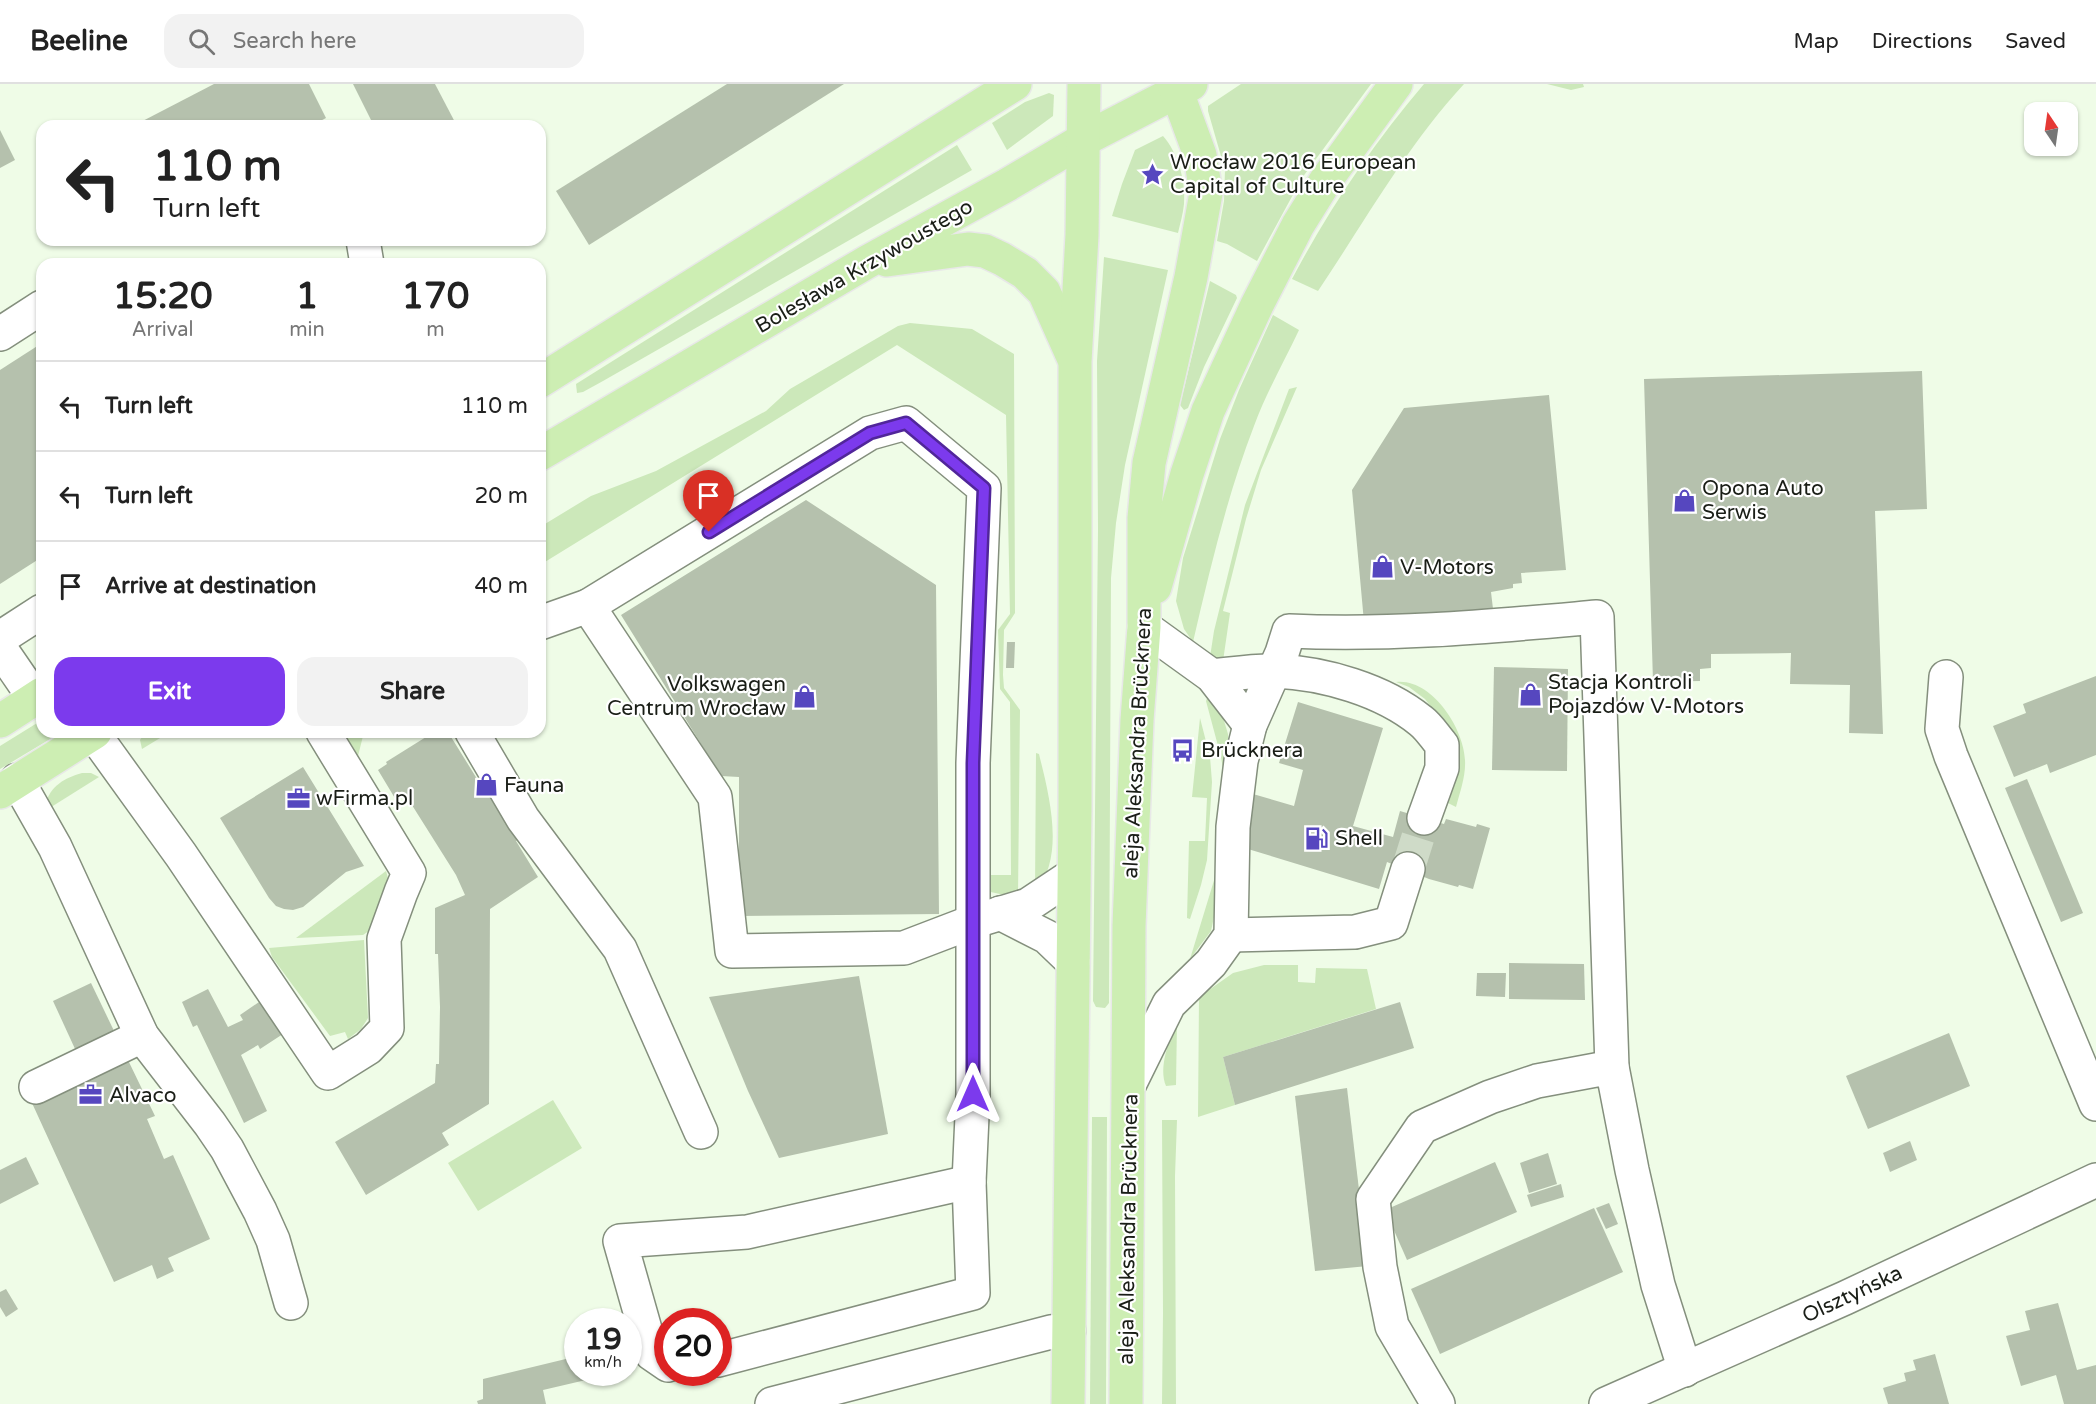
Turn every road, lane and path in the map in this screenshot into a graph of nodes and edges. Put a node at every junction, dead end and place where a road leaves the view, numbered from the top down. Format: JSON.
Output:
{"nodes":[{"id":1,"x":1015,"y":84,"type":"edge"},
{"id":2,"x":1084,"y":84,"type":"edge"},
{"id":3,"x":1396,"y":84,"type":"edge"},
{"id":4,"x":1181,"y":87,"type":"edge"},
{"id":5,"x":1083,"y":140,"type":"junction"},
{"id":6,"x":867,"y":262,"type":"junction"},
{"id":7,"x":36,"y":311,"type":"edge"},
{"id":8,"x":0,"y":334,"type":"edge"},
{"id":9,"x":1075,"y":362,"type":"junction"},
{"id":10,"x":546,"y":377,"type":"edge"},
{"id":11,"x":546,"y":445,"type":"edge"},
{"id":12,"x":588,"y":606,"type":"junction"},
{"id":13,"x":36,"y":615,"type":"edge"},
{"id":14,"x":546,"y":621,"type":"edge"},
{"id":15,"x":1144,"y":627,"type":"junction"},
{"id":16,"x":0,"y":638,"type":"edge"},
{"id":17,"x":0,"y":648,"type":"edge"},
{"id":18,"x":1273,"y":671,"type":"junction"},
{"id":19,"x":1212,"y":676,"type":"junction"},
{"id":20,"x":1946,"y":676,"type":"dead end"},
{"id":21,"x":36,"y":693,"type":"edge"},
{"id":22,"x":36,"y":697,"type":"edge"},
{"id":23,"x":0,"y":721,"type":"edge"},
{"id":24,"x":1250,"y":725,"type":"junction"},
{"id":25,"x":85,"y":738,"type":"edge"},
{"id":26,"x":98,"y":738,"type":"edge"},
{"id":27,"x":327,"y":738,"type":"edge"},
{"id":28,"x":476,"y":738,"type":"edge"},
{"id":29,"x":9,"y":786,"type":"edge"},
{"id":30,"x":1424,"y":818,"type":"tunnel mouth"},
{"id":31,"x":1408,"y":869,"type":"tunnel mouth"},
{"id":32,"x":1073,"y":875,"type":"junction"},
{"id":33,"x":986,"y":917,"type":"junction"},
{"id":34,"x":1231,"y":935,"type":"junction"},
{"id":35,"x":1073,"y":963,"type":"junction"},
{"id":36,"x":141,"y":1036,"type":"junction"},
{"id":37,"x":1612,"y":1067,"type":"junction"},
{"id":38,"x":1129,"y":1085,"type":"junction"},
{"id":39,"x":36,"y":1088,"type":"dead end"},
{"id":40,"x":2096,"y":1104,"type":"edge"},
{"id":41,"x":701,"y":1132,"type":"dead end"},
{"id":42,"x":2096,"y":1180,"type":"edge"},
{"id":43,"x":969,"y":1182,"type":"junction"},
{"id":44,"x":291,"y":1304,"type":"dead end"},
{"id":45,"x":1069,"y":1330,"type":"junction"},
{"id":46,"x":654,"y":1355,"type":"edge"},
{"id":47,"x":732,"y":1356,"type":"edge"},
{"id":48,"x":1685,"y":1370,"type":"junction"},
{"id":49,"x":772,"y":1404,"type":"edge"},
{"id":50,"x":1068,"y":1404,"type":"edge"},
{"id":51,"x":1126,"y":1404,"type":"edge"},
{"id":52,"x":1438,"y":1404,"type":"edge"},
{"id":53,"x":1606,"y":1404,"type":"edge"}],
"edges":[{"from":1,"to":10,"type":"main road"},
{"from":2,"to":5,"type":"main road"},
{"from":3,"to":15,"type":"main road"},
{"from":4,"to":5,"type":"main road","name":"Bolesława Krzywoustego"},
{"from":4,"to":15,"type":"main road","name":"aleja Aleksandra Brücknera"},
{"from":5,"to":6,"type":"main road","name":"Bolesława Krzywoustego"},
{"from":5,"to":9,"type":"main road"},
{"from":6,"to":9,"type":"main road"},
{"from":6,"to":11,"type":"main road","name":"Bolesława Krzywoustego"},
{"from":7,"to":8,"type":"street"},
{"from":9,"to":32,"type":"main road"},
{"from":12,"to":14,"type":"street"},
{"from":12,"to":33,"type":"street"},
{"from":12,"to":33,"type":"street"},
{"from":13,"to":16,"type":"street"},
{"from":15,"to":19,"type":"street"},
{"from":15,"to":38,"type":"main road","name":"aleja Aleksandra Brücknera"},
{"from":17,"to":21,"type":"street"},
{"from":18,"to":19,"type":"street"},
{"from":18,"to":24,"type":"street"},
{"from":18,"to":30,"type":"street"},
{"from":18,"to":37,"type":"street"},
{"from":19,"to":24,"type":"street"},
{"from":20,"to":40,"type":"street"},
{"from":22,"to":23,"type":"main road"},
{"from":24,"to":34,"type":"street"},
{"from":25,"to":29,"type":"main road"},
{"from":26,"to":27,"type":"street"},
{"from":28,"to":41,"type":"street"},
{"from":29,"to":36,"type":"street"},
{"from":31,"to":34,"type":"street"},
{"from":32,"to":33,"type":"street"},
{"from":32,"to":35,"type":"main road"},
{"from":33,"to":35,"type":"street"},
{"from":33,"to":43,"type":"street"},
{"from":34,"to":38,"type":"street"},
{"from":35,"to":45,"type":"main road"},
{"from":36,"to":39,"type":"street"},
{"from":36,"to":44,"type":"street"},
{"from":37,"to":48,"type":"street"},
{"from":37,"to":52,"type":"street"},
{"from":38,"to":51,"type":"main road","name":"aleja Aleksandra Brücknera"},
{"from":42,"to":48,"type":"street","name":"Olsztyńska"},
{"from":43,"to":46,"type":"street"},
{"from":43,"to":47,"type":"street"},
{"from":45,"to":49,"type":"street"},
{"from":45,"to":50,"type":"main road"},
{"from":48,"to":53,"type":"street","name":"Olsztyńska"}]}
